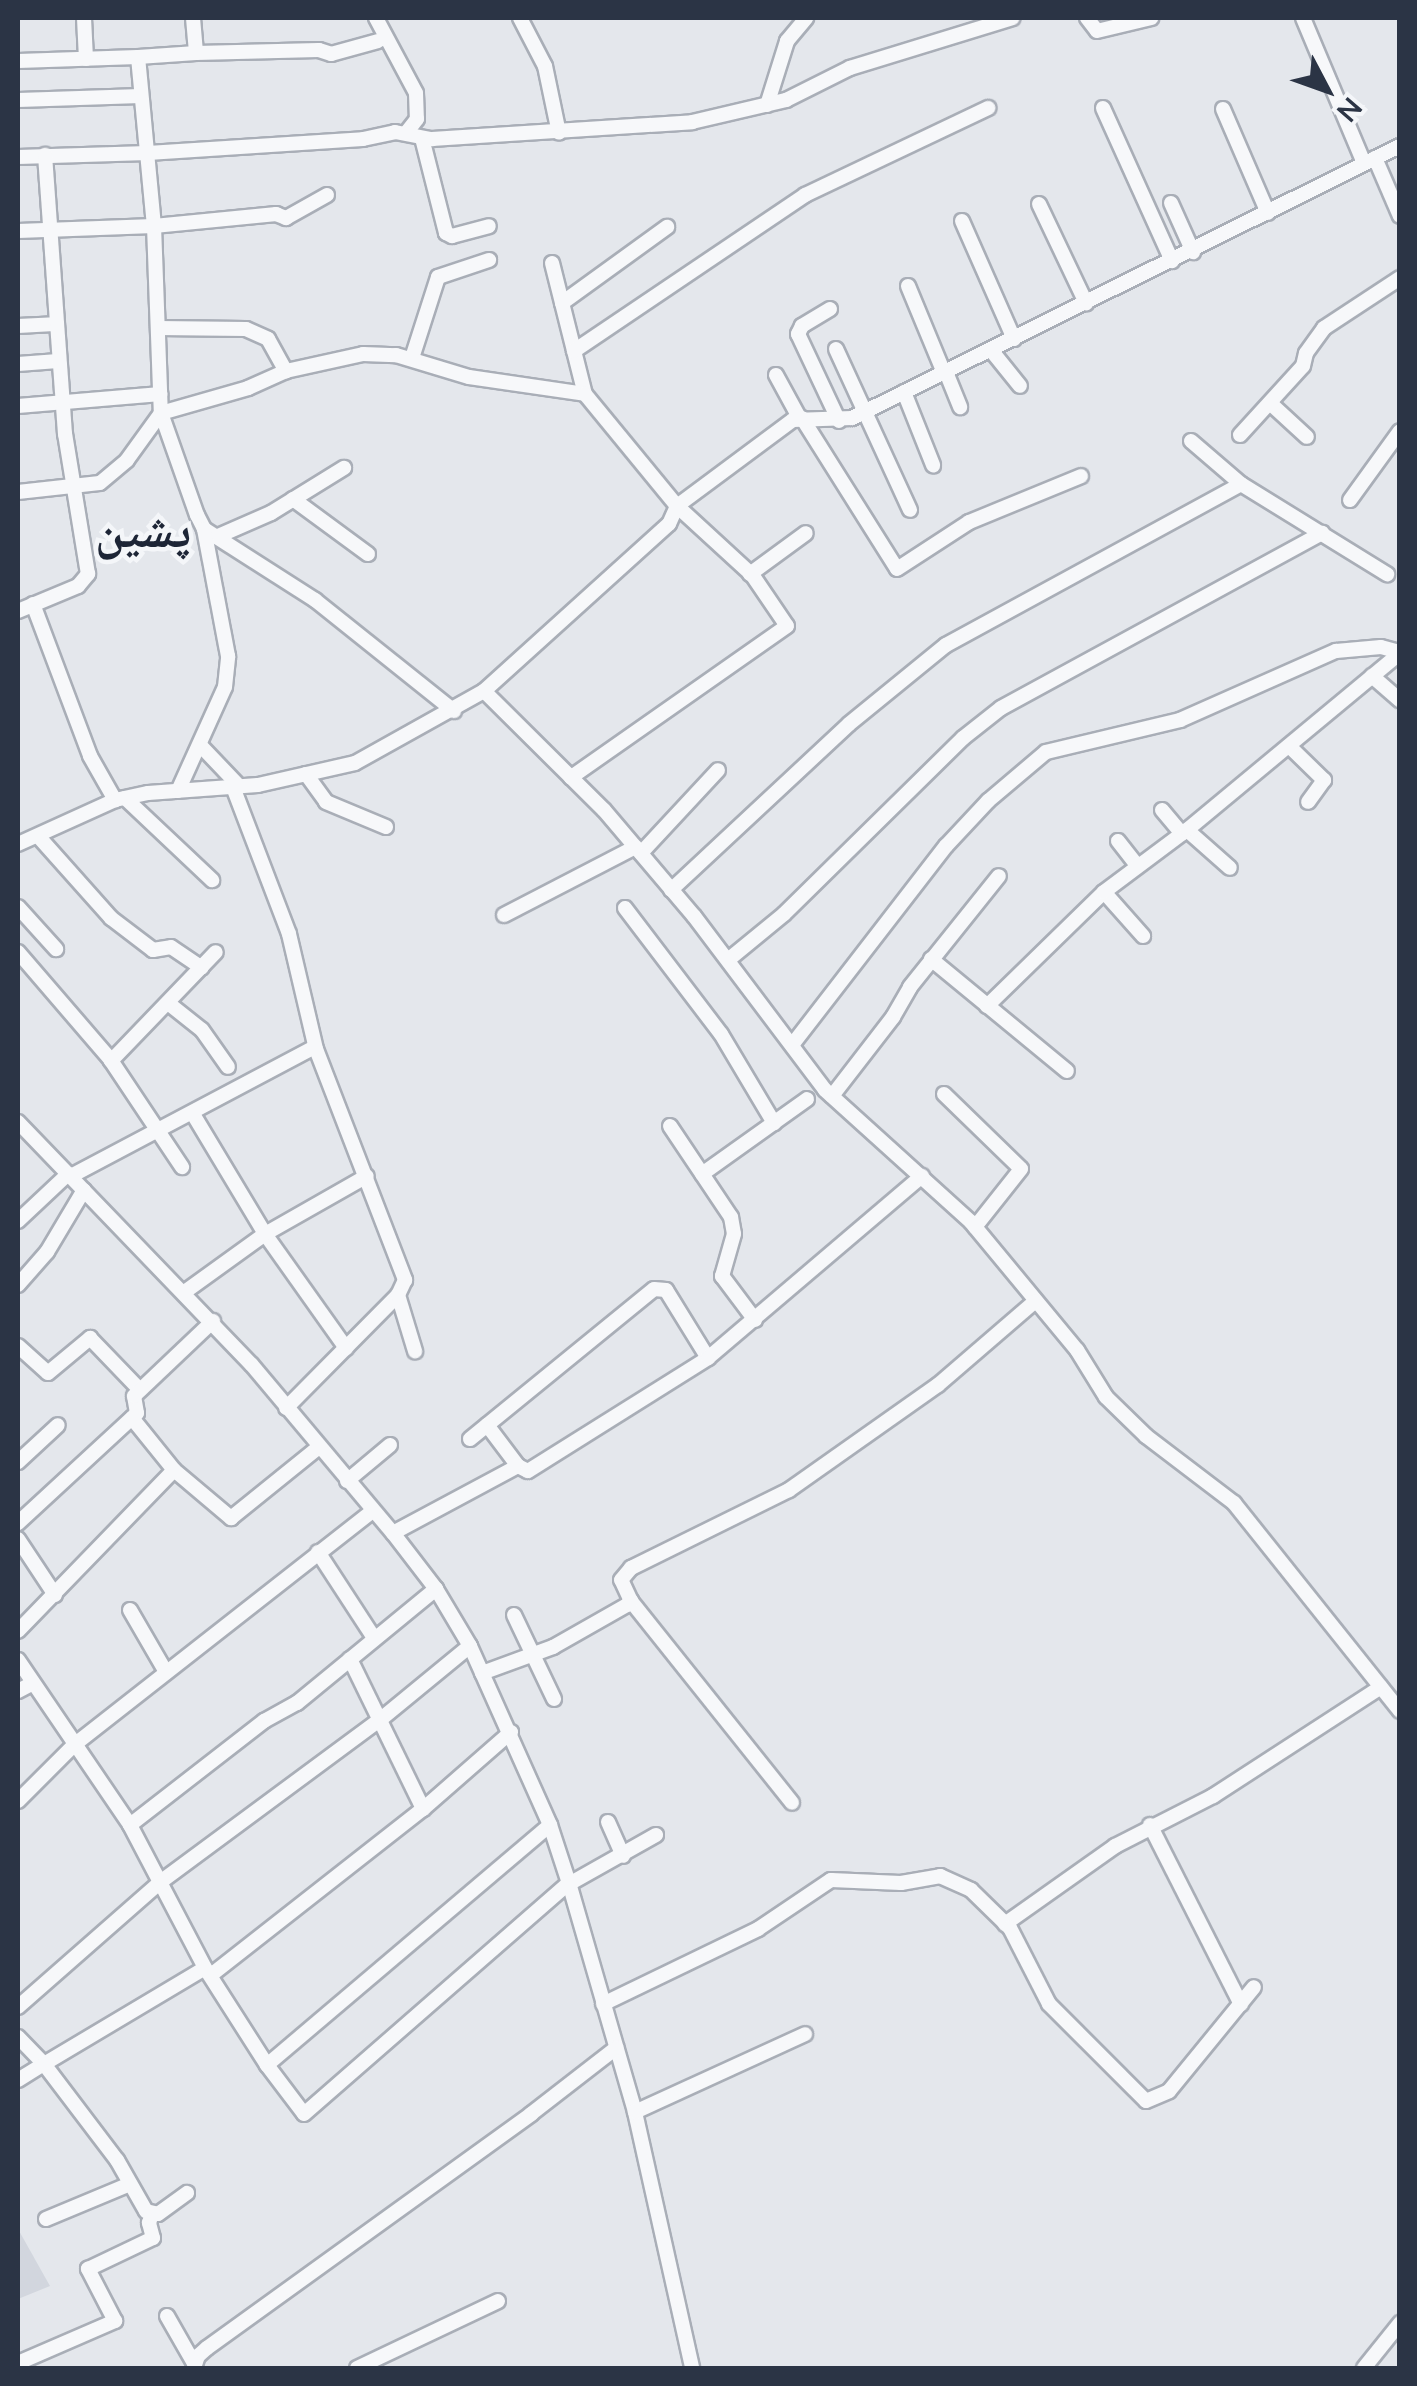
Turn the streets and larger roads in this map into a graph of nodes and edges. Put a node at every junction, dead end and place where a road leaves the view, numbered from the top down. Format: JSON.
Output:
{"nodes":[{"id":1,"x":84,"y":18,"type":"edge"},
{"id":2,"x":193,"y":18,"type":"edge"},
{"id":3,"x":376,"y":18,"type":"edge"},
{"id":4,"x":520,"y":18,"type":"edge"},
{"id":5,"x":806,"y":18,"type":"edge"},
{"id":6,"x":1013,"y":18,"type":"edge"},
{"id":7,"x":1087,"y":18,"type":"edge"},
{"id":8,"x":1151,"y":18,"type":"edge"},
{"id":9,"x":1303,"y":18,"type":"edge"},
{"id":10,"x":378,"y":41,"type":"dead end"},
{"id":11,"x":196,"y":53,"type":"junction"},
{"id":12,"x":138,"y":57,"type":"junction"},
{"id":13,"x":86,"y":59,"type":"junction"},
{"id":14,"x":18,"y":61,"type":"edge"},
{"id":15,"x":141,"y":96,"type":"junction"},
{"id":16,"x":18,"y":100,"type":"edge"},
{"id":17,"x":767,"y":105,"type":"junction"},
{"id":18,"x":988,"y":108,"type":"dead end"},
{"id":19,"x":1103,"y":108,"type":"dead end"},
{"id":20,"x":1224,"y":109,"type":"dead end"},
{"id":21,"x":407,"y":132,"type":"junction"},
{"id":22,"x":559,"y":133,"type":"junction"},
{"id":23,"x":422,"y":138,"type":"junction"},
{"id":24,"x":1400,"y":146,"type":"edge"},
{"id":25,"x":148,"y":153,"type":"junction"},
{"id":26,"x":18,"y":156,"type":"edge"},
{"id":27,"x":45,"y":156,"type":"junction"},
{"id":28,"x":1370,"y":161,"type":"junction"},
{"id":29,"x":327,"y":195,"type":"dead end"},
{"id":30,"x":1171,"y":203,"type":"dead end"},
{"id":31,"x":1039,"y":204,"type":"dead end"},
{"id":32,"x":1268,"y":213,"type":"junction"},
{"id":33,"x":1400,"y":216,"type":"edge"},
{"id":34,"x":962,"y":221,"type":"dead end"},
{"id":35,"x":154,"y":226,"type":"junction"},
{"id":36,"x":489,"y":226,"type":"dead end"},
{"id":37,"x":668,"y":226,"type":"dead end"},
{"id":38,"x":48,"y":228,"type":"junction"},
{"id":39,"x":18,"y":230,"type":"edge"},
{"id":40,"x":1193,"y":252,"type":"junction"},
{"id":41,"x":489,"y":260,"type":"dead end"},
{"id":42,"x":1172,"y":261,"type":"junction"},
{"id":43,"x":552,"y":263,"type":"dead end"},
{"id":44,"x":1400,"y":278,"type":"edge"},
{"id":45,"x":908,"y":286,"type":"dead end"},
{"id":46,"x":562,"y":303,"type":"junction"},
{"id":47,"x":1086,"y":304,"type":"junction"},
{"id":48,"x":830,"y":309,"type":"dead end"},
{"id":49,"x":54,"y":324,"type":"junction"},
{"id":50,"x":18,"y":326,"type":"edge"},
{"id":51,"x":158,"y":328,"type":"junction"},
{"id":52,"x":1014,"y":339,"type":"junction"},
{"id":53,"x":836,"y":349,"type":"dead end"},
{"id":54,"x":991,"y":350,"type":"junction"},
{"id":55,"x":574,"y":351,"type":"junction"},
{"id":56,"x":412,"y":358,"type":"junction"},
{"id":57,"x":58,"y":361,"type":"junction"},
{"id":58,"x":18,"y":364,"type":"edge"},
{"id":59,"x":286,"y":371,"type":"junction"},
{"id":60,"x":944,"y":373,"type":"junction"},
{"id":61,"x":776,"y":376,"type":"dead end"},
{"id":62,"x":1020,"y":386,"type":"dead end"},
{"id":63,"x":904,"y":392,"type":"junction"},
{"id":64,"x":160,"y":394,"type":"junction"},
{"id":65,"x":585,"y":394,"type":"junction"},
{"id":66,"x":1270,"y":402,"type":"junction"},
{"id":67,"x":62,"y":403,"type":"junction"},
{"id":68,"x":18,"y":406,"type":"edge"},
{"id":69,"x":960,"y":407,"type":"dead end"},
{"id":70,"x":865,"y":412,"type":"junction"},
{"id":71,"x":161,"y":414,"type":"junction"},
{"id":72,"x":801,"y":418,"type":"junction"},
{"id":73,"x":840,"y":421,"type":"junction"},
{"id":74,"x":1400,"y":431,"type":"edge"},
{"id":75,"x":1240,"y":435,"type":"dead end"},
{"id":76,"x":1307,"y":437,"type":"dead end"},
{"id":77,"x":1191,"y":441,"type":"dead end"},
{"id":78,"x":933,"y":465,"type":"dead end"},
{"id":79,"x":344,"y":468,"type":"dead end"},
{"id":80,"x":1080,"y":476,"type":"dead end"},
{"id":81,"x":1240,"y":484,"type":"junction"},
{"id":82,"x":72,"y":488,"type":"junction"},
{"id":83,"x":18,"y":492,"type":"edge"},
{"id":84,"x":292,"y":500,"type":"junction"},
{"id":85,"x":1350,"y":500,"type":"dead end"},
{"id":86,"x":677,"y":506,"type":"junction"},
{"id":87,"x":910,"y":510,"type":"dead end"},
{"id":88,"x":210,"y":533,"type":"junction"},
{"id":89,"x":806,"y":533,"type":"dead end"},
{"id":90,"x":1322,"y":533,"type":"junction"},
{"id":91,"x":368,"y":554,"type":"dead end"},
{"id":92,"x":750,"y":574,"type":"junction"},
{"id":93,"x":1387,"y":574,"type":"dead end"},
{"id":94,"x":33,"y":604,"type":"junction"},
{"id":95,"x":18,"y":611,"type":"edge"},
{"id":96,"x":1400,"y":653,"type":"edge"},
{"id":97,"x":1372,"y":676,"type":"junction"},
{"id":98,"x":484,"y":691,"type":"junction"},
{"id":99,"x":1400,"y":700,"type":"edge"},
{"id":100,"x":454,"y":711,"type":"junction"},
{"id":101,"x":200,"y":746,"type":"junction"},
{"id":102,"x":1289,"y":746,"type":"junction"},
{"id":103,"x":718,"y":770,"type":"dead end"},
{"id":104,"x":306,"y":774,"type":"junction"},
{"id":105,"x":571,"y":777,"type":"junction"},
{"id":106,"x":236,"y":786,"type":"junction"},
{"id":107,"x":178,"y":791,"type":"junction"},
{"id":108,"x":120,"y":799,"type":"junction"},
{"id":109,"x":1308,"y":802,"type":"dead end"},
{"id":110,"x":1162,"y":810,"type":"dead end"},
{"id":111,"x":386,"y":827,"type":"dead end"},
{"id":112,"x":1184,"y":832,"type":"junction"},
{"id":113,"x":38,"y":836,"type":"junction"},
{"id":114,"x":1118,"y":841,"type":"dead end"},
{"id":115,"x":18,"y":844,"type":"edge"},
{"id":116,"x":638,"y":850,"type":"junction"},
{"id":117,"x":1137,"y":865,"type":"junction"},
{"id":118,"x":1230,"y":868,"type":"dead end"},
{"id":119,"x":999,"y":876,"type":"dead end"},
{"id":120,"x":212,"y":880,"type":"dead end"},
{"id":121,"x":672,"y":890,"type":"junction"},
{"id":122,"x":1104,"y":892,"type":"junction"},
{"id":123,"x":18,"y":908,"type":"edge"},
{"id":124,"x":625,"y":908,"type":"dead end"},
{"id":125,"x":504,"y":915,"type":"dead end"},
{"id":126,"x":1143,"y":936,"type":"dead end"},
{"id":127,"x":56,"y":949,"type":"dead end"},
{"id":128,"x":18,"y":952,"type":"edge"},
{"id":129,"x":216,"y":952,"type":"dead end"},
{"id":130,"x":931,"y":959,"type":"junction"},
{"id":131,"x":728,"y":960,"type":"junction"},
{"id":132,"x":202,"y":968,"type":"junction"},
{"id":133,"x":168,"y":1004,"type":"junction"},
{"id":134,"x":987,"y":1006,"type":"junction"},
{"id":135,"x":792,"y":1044,"type":"junction"},
{"id":136,"x":315,"y":1047,"type":"junction"},
{"id":137,"x":111,"y":1062,"type":"junction"},
{"id":138,"x":228,"y":1067,"type":"dead end"},
{"id":139,"x":1067,"y":1071,"type":"dead end"},
{"id":140,"x":944,"y":1094,"type":"dead end"},
{"id":141,"x":832,"y":1096,"type":"junction"},
{"id":142,"x":807,"y":1099,"type":"dead end"},
{"id":143,"x":193,"y":1114,"type":"junction"},
{"id":144,"x":18,"y":1122,"type":"edge"},
{"id":145,"x":774,"y":1122,"type":"junction"},
{"id":146,"x":670,"y":1126,"type":"dead end"},
{"id":147,"x":158,"y":1132,"type":"junction"},
{"id":148,"x":182,"y":1167,"type":"dead end"},
{"id":149,"x":702,"y":1174,"type":"junction"},
{"id":150,"x":70,"y":1175,"type":"junction"},
{"id":151,"x":367,"y":1176,"type":"junction"},
{"id":152,"x":922,"y":1176,"type":"junction"},
{"id":153,"x":84,"y":1190,"type":"junction"},
{"id":154,"x":18,"y":1220,"type":"edge"},
{"id":155,"x":974,"y":1227,"type":"junction"},
{"id":156,"x":265,"y":1234,"type":"junction"},
{"id":157,"x":18,"y":1284,"type":"edge"},
{"id":158,"x":186,"y":1292,"type":"junction"},
{"id":159,"x":398,"y":1295,"type":"junction"},
{"id":160,"x":1034,"y":1302,"type":"junction"},
{"id":161,"x":755,"y":1320,"type":"junction"},
{"id":162,"x":213,"y":1321,"type":"junction"},
{"id":163,"x":18,"y":1346,"type":"edge"},
{"id":164,"x":346,"y":1348,"type":"junction"},
{"id":165,"x":415,"y":1351,"type":"dead end"},
{"id":166,"x":708,"y":1358,"type":"junction"},
{"id":167,"x":140,"y":1390,"type":"junction"},
{"id":168,"x":286,"y":1408,"type":"junction"},
{"id":169,"x":132,"y":1418,"type":"junction"},
{"id":170,"x":58,"y":1425,"type":"dead end"},
{"id":171,"x":487,"y":1425,"type":"junction"},
{"id":172,"x":470,"y":1439,"type":"dead end"},
{"id":173,"x":390,"y":1445,"type":"dead end"},
{"id":174,"x":318,"y":1447,"type":"junction"},
{"id":175,"x":18,"y":1462,"type":"edge"},
{"id":176,"x":518,"y":1466,"type":"junction"},
{"id":177,"x":174,"y":1470,"type":"junction"},
{"id":178,"x":347,"y":1481,"type":"junction"},
{"id":179,"x":372,"y":1511,"type":"junction"},
{"id":180,"x":18,"y":1524,"type":"edge"},
{"id":181,"x":394,"y":1532,"type":"junction"},
{"id":182,"x":18,"y":1539,"type":"edge"},
{"id":183,"x":318,"y":1552,"type":"junction"},
{"id":184,"x":436,"y":1589,"type":"junction"},
{"id":185,"x":55,"y":1596,"type":"junction"},
{"id":186,"x":632,"y":1601,"type":"junction"},
{"id":187,"x":130,"y":1610,"type":"dead end"},
{"id":188,"x":514,"y":1616,"type":"dead end"},
{"id":189,"x":18,"y":1631,"type":"edge"},
{"id":190,"x":374,"y":1638,"type":"junction"},
{"id":191,"x":470,"y":1646,"type":"junction"},
{"id":192,"x":533,"y":1655,"type":"junction"},
{"id":193,"x":350,"y":1659,"type":"junction"},
{"id":194,"x":18,"y":1660,"type":"edge"},
{"id":195,"x":166,"y":1672,"type":"junction"},
{"id":196,"x":482,"y":1673,"type":"junction"},
{"id":197,"x":24,"y":1687,"type":"edge"},
{"id":198,"x":1381,"y":1687,"type":"junction"},
{"id":199,"x":554,"y":1699,"type":"dead end"},
{"id":200,"x":1400,"y":1711,"type":"edge"},
{"id":201,"x":380,"y":1719,"type":"junction"},
{"id":202,"x":511,"y":1732,"type":"junction"},
{"id":203,"x":74,"y":1745,"type":"junction"},
{"id":204,"x":18,"y":1801,"type":"edge"},
{"id":205,"x":792,"y":1803,"type":"dead end"},
{"id":206,"x":422,"y":1809,"type":"junction"},
{"id":207,"x":608,"y":1822,"type":"dead end"},
{"id":208,"x":130,"y":1824,"type":"junction"},
{"id":209,"x":550,"y":1825,"type":"junction"},
{"id":210,"x":1150,"y":1825,"type":"junction"},
{"id":211,"x":656,"y":1835,"type":"dead end"},
{"id":212,"x":623,"y":1856,"type":"junction"},
{"id":213,"x":159,"y":1883,"type":"junction"},
{"id":214,"x":569,"y":1884,"type":"junction"},
{"id":215,"x":1006,"y":1924,"type":"junction"},
{"id":216,"x":208,"y":1972,"type":"junction"},
{"id":217,"x":1254,"y":1988,"type":"dead end"},
{"id":218,"x":603,"y":2004,"type":"junction"},
{"id":219,"x":1241,"y":2004,"type":"junction"},
{"id":220,"x":18,"y":2007,"type":"edge"},
{"id":221,"x":805,"y":2034,"type":"dead end"},
{"id":222,"x":18,"y":2038,"type":"edge"},
{"id":223,"x":616,"y":2048,"type":"junction"},
{"id":224,"x":44,"y":2064,"type":"junction"},
{"id":225,"x":267,"y":2066,"type":"junction"},
{"id":226,"x":18,"y":2080,"type":"edge"},
{"id":227,"x":635,"y":2112,"type":"junction"},
{"id":228,"x":130,"y":2184,"type":"junction"},
{"id":229,"x":187,"y":2193,"type":"dead end"},
{"id":230,"x":152,"y":2214,"type":"junction"},
{"id":231,"x":46,"y":2219,"type":"dead end"},
{"id":232,"x":498,"y":2301,"type":"dead end"},
{"id":233,"x":167,"y":2316,"type":"dead end"},
{"id":234,"x":1400,"y":2323,"type":"edge"},
{"id":235,"x":18,"y":2364,"type":"edge"},
{"id":236,"x":195,"y":2367,"type":"edge"},
{"id":237,"x":358,"y":2368,"type":"edge"},
{"id":238,"x":692,"y":2368,"type":"edge"},
{"id":239,"x":1364,"y":2368,"type":"edge"}],
"edges":[{"from":1,"to":13,"type":"street"},
{"from":2,"to":11,"type":"street"},
{"from":3,"to":21,"type":"street"},
{"from":4,"to":22,"type":"street"},
{"from":5,"to":17,"type":"street"},
{"from":6,"to":17,"type":"street"},
{"from":7,"to":8,"type":"street"},
{"from":9,"to":28,"type":"street"},
{"from":10,"to":11,"type":"street"},
{"from":11,"to":12,"type":"street"},
{"from":12,"to":13,"type":"street"},
{"from":12,"to":15,"type":"street"},
{"from":13,"to":14,"type":"street"},
{"from":15,"to":16,"type":"street"},
{"from":15,"to":25,"type":"street"},
{"from":17,"to":22,"type":"street"},
{"from":18,"to":55,"type":"street"},
{"from":19,"to":42,"type":"street"},
{"from":20,"to":32,"type":"street"},
{"from":21,"to":23,"type":"street"},
{"from":21,"to":25,"type":"street"},
{"from":22,"to":23,"type":"street"},
{"from":23,"to":36,"type":"street"},
{"from":24,"to":28,"type":"street"},
{"from":25,"to":27,"type":"street"},
{"from":25,"to":35,"type":"street"},
{"from":26,"to":27,"type":"street"},
{"from":27,"to":38,"type":"street"},
{"from":28,"to":32,"type":"street"},
{"from":28,"to":33,"type":"street"},
{"from":29,"to":35,"type":"street"},
{"from":30,"to":40,"type":"street"},
{"from":31,"to":47,"type":"street"},
{"from":32,"to":40,"type":"street"},
{"from":34,"to":52,"type":"street"},
{"from":35,"to":38,"type":"street"},
{"from":35,"to":51,"type":"street"},
{"from":37,"to":46,"type":"street"},
{"from":38,"to":39,"type":"street"},
{"from":38,"to":49,"type":"street"},
{"from":40,"to":42,"type":"street"},
{"from":41,"to":56,"type":"street"},
{"from":42,"to":47,"type":"street"},
{"from":43,"to":46,"type":"street"},
{"from":44,"to":66,"type":"street"},
{"from":45,"to":60,"type":"street"},
{"from":46,"to":55,"type":"street"},
{"from":47,"to":52,"type":"street"},
{"from":48,"to":73,"type":"street"},
{"from":49,"to":50,"type":"street"},
{"from":49,"to":57,"type":"street"},
{"from":51,"to":59,"type":"street"},
{"from":51,"to":64,"type":"street"},
{"from":52,"to":54,"type":"street"},
{"from":53,"to":70,"type":"street"},
{"from":54,"to":60,"type":"street"},
{"from":54,"to":62,"type":"street"},
{"from":55,"to":65,"type":"street"},
{"from":56,"to":59,"type":"street"},
{"from":56,"to":65,"type":"street"},
{"from":57,"to":58,"type":"street"},
{"from":57,"to":67,"type":"street"},
{"from":59,"to":71,"type":"street"},
{"from":60,"to":63,"type":"street"},
{"from":60,"to":69,"type":"street"},
{"from":61,"to":72,"type":"street"},
{"from":63,"to":70,"type":"street"},
{"from":63,"to":78,"type":"street"},
{"from":64,"to":67,"type":"street"},
{"from":64,"to":71,"type":"street"},
{"from":65,"to":86,"type":"street"},
{"from":66,"to":75,"type":"street"},
{"from":66,"to":76,"type":"street"},
{"from":67,"to":68,"type":"street"},
{"from":67,"to":82,"type":"street"},
{"from":70,"to":73,"type":"street"},
{"from":70,"to":87,"type":"street"},
{"from":71,"to":82,"type":"street"},
{"from":71,"to":88,"type":"street"},
{"from":72,"to":73,"type":"street"},
{"from":72,"to":80,"type":"street"},
{"from":72,"to":86,"type":"street"},
{"from":74,"to":85,"type":"street"},
{"from":77,"to":81,"type":"street"},
{"from":79,"to":84,"type":"street"},
{"from":81,"to":90,"type":"street"},
{"from":81,"to":121,"type":"street"},
{"from":82,"to":83,"type":"street"},
{"from":82,"to":94,"type":"street"},
{"from":84,"to":88,"type":"street"},
{"from":84,"to":91,"type":"street"},
{"from":86,"to":92,"type":"street"},
{"from":86,"to":98,"type":"street"},
{"from":88,"to":100,"type":"street"},
{"from":88,"to":101,"type":"street"},
{"from":89,"to":92,"type":"street"},
{"from":90,"to":93,"type":"street"},
{"from":90,"to":131,"type":"street"},
{"from":92,"to":105,"type":"street"},
{"from":94,"to":95,"type":"street"},
{"from":94,"to":108,"type":"street"},
{"from":96,"to":97,"type":"street"},
{"from":96,"to":135,"type":"street"},
{"from":97,"to":99,"type":"street"},
{"from":97,"to":102,"type":"street"},
{"from":98,"to":100,"type":"street"},
{"from":98,"to":105,"type":"street"},
{"from":100,"to":104,"type":"street"},
{"from":101,"to":106,"type":"street"},
{"from":101,"to":107,"type":"street"},
{"from":102,"to":109,"type":"street"},
{"from":102,"to":112,"type":"street"},
{"from":103,"to":116,"type":"street"},
{"from":104,"to":106,"type":"street"},
{"from":104,"to":111,"type":"street"},
{"from":105,"to":116,"type":"street"},
{"from":106,"to":107,"type":"street"},
{"from":106,"to":136,"type":"street"},
{"from":107,"to":108,"type":"street"},
{"from":108,"to":113,"type":"street"},
{"from":108,"to":120,"type":"street"},
{"from":110,"to":112,"type":"street"},
{"from":112,"to":117,"type":"street"},
{"from":112,"to":118,"type":"street"},
{"from":113,"to":115,"type":"street"},
{"from":113,"to":132,"type":"street"},
{"from":114,"to":117,"type":"street"},
{"from":116,"to":121,"type":"street"},
{"from":116,"to":125,"type":"street"},
{"from":117,"to":122,"type":"street"},
{"from":119,"to":130,"type":"street"},
{"from":121,"to":131,"type":"street"},
{"from":122,"to":126,"type":"street"},
{"from":122,"to":134,"type":"street"},
{"from":123,"to":127,"type":"street"},
{"from":124,"to":145,"type":"street"},
{"from":128,"to":137,"type":"street"},
{"from":129,"to":132,"type":"street"},
{"from":130,"to":134,"type":"street"},
{"from":130,"to":141,"type":"street"},
{"from":131,"to":135,"type":"street"},
{"from":132,"to":133,"type":"street"},
{"from":133,"to":137,"type":"street"},
{"from":133,"to":138,"type":"street"},
{"from":134,"to":139,"type":"street"},
{"from":135,"to":141,"type":"street"},
{"from":136,"to":143,"type":"street"},
{"from":136,"to":151,"type":"street"},
{"from":137,"to":147,"type":"street"},
{"from":140,"to":155,"type":"street"},
{"from":141,"to":152,"type":"street"},
{"from":142,"to":145,"type":"street"},
{"from":143,"to":147,"type":"street"},
{"from":143,"to":156,"type":"street"},
{"from":144,"to":150,"type":"street"},
{"from":145,"to":149,"type":"street"},
{"from":146,"to":149,"type":"street"},
{"from":147,"to":148,"type":"street"},
{"from":147,"to":150,"type":"street"},
{"from":149,"to":161,"type":"street"},
{"from":150,"to":153,"type":"street"},
{"from":150,"to":154,"type":"street"},
{"from":151,"to":156,"type":"street"},
{"from":151,"to":159,"type":"street"},
{"from":152,"to":155,"type":"street"},
{"from":152,"to":161,"type":"street"},
{"from":153,"to":157,"type":"street"},
{"from":153,"to":158,"type":"street"},
{"from":155,"to":160,"type":"street"},
{"from":156,"to":158,"type":"street"},
{"from":156,"to":164,"type":"street"},
{"from":158,"to":162,"type":"street"},
{"from":159,"to":164,"type":"street"},
{"from":159,"to":165,"type":"street"},
{"from":160,"to":186,"type":"street"},
{"from":160,"to":198,"type":"street"},
{"from":161,"to":166,"type":"street"},
{"from":162,"to":167,"type":"street"},
{"from":162,"to":168,"type":"street"},
{"from":163,"to":167,"type":"street"},
{"from":164,"to":168,"type":"street"},
{"from":166,"to":171,"type":"street"},
{"from":166,"to":176,"type":"street"},
{"from":167,"to":169,"type":"street"},
{"from":168,"to":174,"type":"street"},
{"from":169,"to":177,"type":"street"},
{"from":169,"to":180,"type":"street"},
{"from":170,"to":175,"type":"street"},
{"from":171,"to":172,"type":"street"},
{"from":171,"to":176,"type":"street"},
{"from":173,"to":178,"type":"street"},
{"from":174,"to":177,"type":"street"},
{"from":174,"to":178,"type":"street"},
{"from":176,"to":181,"type":"street"},
{"from":177,"to":185,"type":"street"},
{"from":178,"to":179,"type":"street"},
{"from":179,"to":181,"type":"street"},
{"from":179,"to":183,"type":"street"},
{"from":181,"to":184,"type":"street"},
{"from":182,"to":185,"type":"street"},
{"from":183,"to":190,"type":"street"},
{"from":183,"to":195,"type":"street"},
{"from":184,"to":190,"type":"street"},
{"from":184,"to":191,"type":"street"},
{"from":185,"to":189,"type":"street"},
{"from":186,"to":192,"type":"street"},
{"from":186,"to":205,"type":"street"},
{"from":187,"to":195,"type":"street"},
{"from":188,"to":192,"type":"street"},
{"from":190,"to":193,"type":"street"},
{"from":191,"to":196,"type":"street"},
{"from":191,"to":201,"type":"street"},
{"from":192,"to":196,"type":"street"},
{"from":192,"to":199,"type":"street"},
{"from":193,"to":201,"type":"street"},
{"from":193,"to":208,"type":"street"},
{"from":194,"to":197,"type":"street"},
{"from":195,"to":203,"type":"street"},
{"from":196,"to":202,"type":"street"},
{"from":197,"to":203,"type":"street"},
{"from":198,"to":200,"type":"street"},
{"from":198,"to":210,"type":"street"},
{"from":201,"to":206,"type":"street"},
{"from":201,"to":213,"type":"street"},
{"from":202,"to":206,"type":"street"},
{"from":202,"to":209,"type":"street"},
{"from":203,"to":204,"type":"street"},
{"from":203,"to":208,"type":"street"},
{"from":206,"to":216,"type":"street"},
{"from":207,"to":212,"type":"street"},
{"from":208,"to":213,"type":"street"},
{"from":209,"to":214,"type":"street"},
{"from":209,"to":225,"type":"street"},
{"from":210,"to":215,"type":"street"},
{"from":210,"to":219,"type":"street"},
{"from":211,"to":212,"type":"street"},
{"from":212,"to":214,"type":"street"},
{"from":213,"to":216,"type":"street"},
{"from":213,"to":220,"type":"street"},
{"from":214,"to":218,"type":"street"},
{"from":214,"to":225,"type":"street"},
{"from":215,"to":218,"type":"street"},
{"from":215,"to":219,"type":"street"},
{"from":216,"to":224,"type":"street"},
{"from":216,"to":225,"type":"street"},
{"from":217,"to":219,"type":"street"},
{"from":218,"to":223,"type":"street"},
{"from":221,"to":227,"type":"street"},
{"from":222,"to":224,"type":"street"},
{"from":223,"to":227,"type":"street"},
{"from":223,"to":236,"type":"street"},
{"from":224,"to":226,"type":"street"},
{"from":224,"to":228,"type":"street"},
{"from":227,"to":238,"type":"street"},
{"from":228,"to":230,"type":"street"},
{"from":228,"to":231,"type":"street"},
{"from":229,"to":230,"type":"street"},
{"from":230,"to":235,"type":"street"},
{"from":232,"to":237,"type":"street"},
{"from":233,"to":236,"type":"street"},
{"from":234,"to":239,"type":"street"}]}
